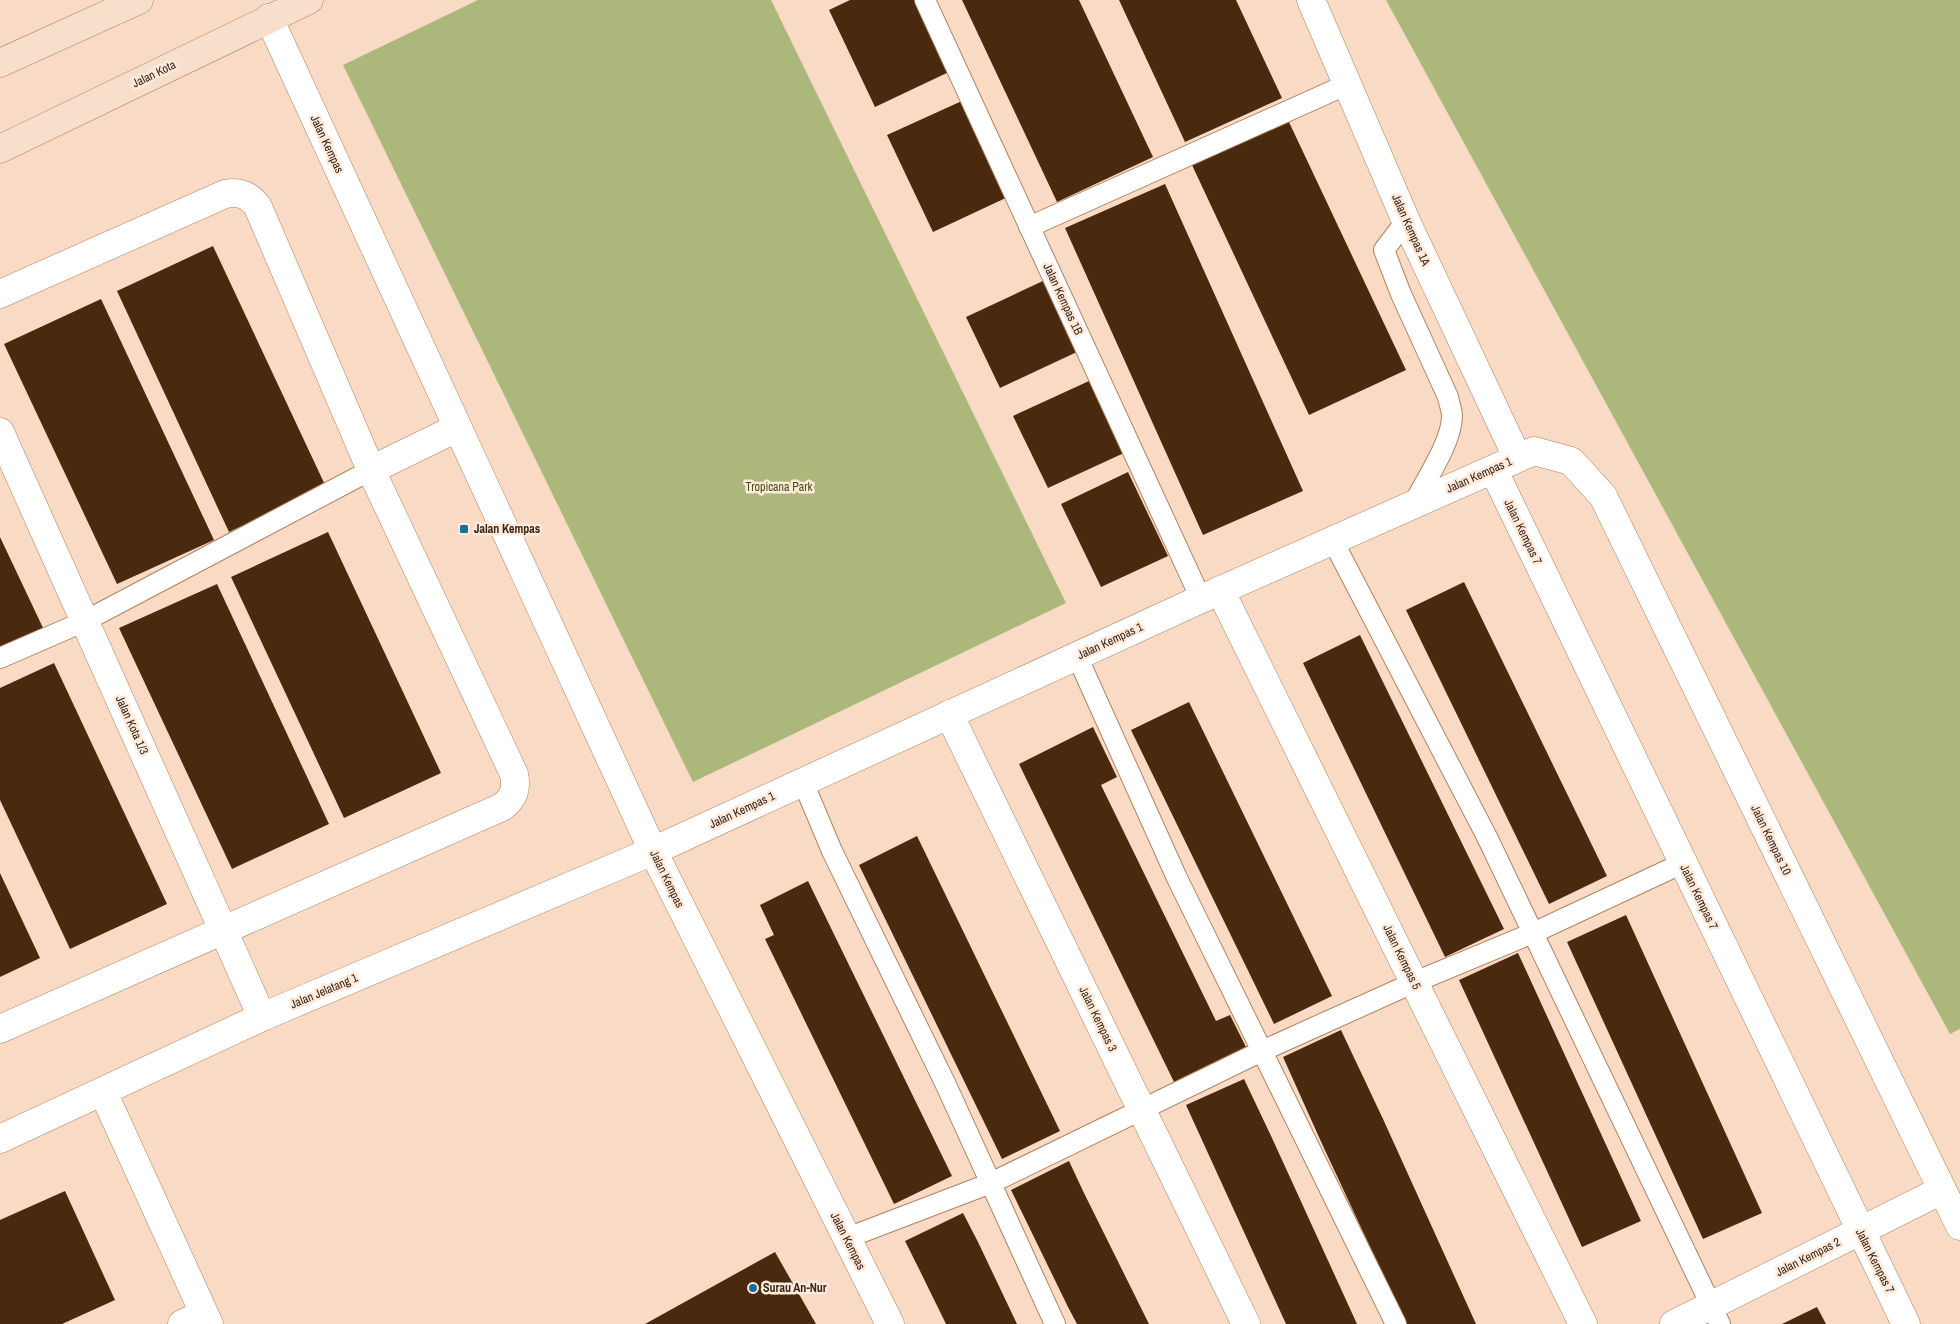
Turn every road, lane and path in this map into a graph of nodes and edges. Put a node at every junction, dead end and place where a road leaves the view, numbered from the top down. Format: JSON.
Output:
{"nodes":[{"id":1,"x":139,"y":0,"type":"edge"},
{"id":2,"x":308,"y":0,"type":"edge"},
{"id":3,"x":925,"y":0,"type":"edge"},
{"id":4,"x":1311,"y":0,"type":"edge"},
{"id":5,"x":269,"y":18,"type":"junction"},
{"id":6,"x":0,"y":63,"type":"edge"},
{"id":7,"x":1348,"y":84,"type":"junction"},
{"id":8,"x":0,"y":149,"type":"edge"},
{"id":9,"x":1406,"y":221,"type":"junction"},
{"id":10,"x":1029,"y":227,"type":"junction"},
{"id":11,"x":0,"y":294,"type":"edge"},
{"id":12,"x":457,"y":428,"type":"junction"},
{"id":13,"x":0,"y":432,"type":"edge"},
{"id":14,"x":1517,"y":458,"type":"junction"},
{"id":15,"x":1571,"y":461,"type":"joint"},
{"id":16,"x":1493,"y":469,"type":"junction"},
{"id":17,"x":372,"y":470,"type":"junction"},
{"id":18,"x":1413,"y":505,"type":"junction"},
{"id":19,"x":1333,"y":541,"type":"junction"},
{"id":20,"x":1210,"y":594,"type":"junction"},
{"id":21,"x":85,"y":621,"type":"junction"},
{"id":22,"x":1077,"y":656,"type":"junction"},
{"id":23,"x":0,"y":658,"type":"edge"},
{"id":24,"x":949,"y":714,"type":"junction"},
{"id":25,"x":803,"y":782,"type":"junction"},
{"id":26,"x":653,"y":851,"type":"junction"},
{"id":27,"x":1683,"y":864,"type":"junction"},
{"id":28,"x":224,"y":929,"type":"junction"},
{"id":29,"x":1533,"y":933,"type":"junction"},
{"id":30,"x":1415,"y":982,"type":"junction"},
{"id":31,"x":262,"y":1017,"type":"junction"},
{"id":32,"x":0,"y":1029,"type":"edge"},
{"id":33,"x":1262,"y":1051,"type":"junction"},
{"id":34,"x":103,"y":1092,"type":"junction"},
{"id":35,"x":1142,"y":1110,"type":"junction"},
{"id":36,"x":0,"y":1139,"type":"edge"},
{"id":37,"x":990,"y":1183,"type":"junction"},
{"id":38,"x":1942,"y":1190,"type":"junction"},
{"id":39,"x":1960,"y":1226,"type":"edge"},
{"id":40,"x":1860,"y":1231,"type":"junction"},
{"id":41,"x":847,"y":1238,"type":"junction"},
{"id":42,"x":1715,"y":1315,"type":"edge"},
{"id":43,"x":198,"y":1321,"type":"edge"},
{"id":44,"x":890,"y":1324,"type":"edge"},
{"id":45,"x":1055,"y":1324,"type":"edge"},
{"id":46,"x":1246,"y":1324,"type":"edge"},
{"id":47,"x":1396,"y":1324,"type":"edge"},
{"id":48,"x":1583,"y":1324,"type":"edge"},
{"id":49,"x":1674,"y":1324,"type":"edge"},
{"id":50,"x":1906,"y":1324,"type":"edge"}],
"edges":[{"from":1,"to":6,"type":"main road"},
{"from":2,"to":5,"type":"main road","name":"Jalan Kota"},
{"from":3,"to":10,"type":"lane","name":"Jalan Kempas 1B"},
{"from":4,"to":7,"type":"street","name":"Jalan Kempas 1A"},
{"from":5,"to":8,"type":"main road","name":"Jalan Kota"},
{"from":5,"to":12,"type":"street","name":"Jalan Kempas"},
{"from":7,"to":9,"type":"street","name":"Jalan Kempas 1A"},
{"from":7,"to":10,"type":"lane"},
{"from":9,"to":14,"type":"street","name":"Jalan Kempas 1A"},
{"from":9,"to":18,"type":"lane"},
{"from":10,"to":20,"type":"lane","name":"Jalan Kempas 1B"},
{"from":11,"to":17,"type":"street"},
{"from":12,"to":17,"type":"street"},
{"from":12,"to":26,"type":"street","name":"Jalan Kempas"},
{"from":13,"to":21,"type":"street","name":"Jalan Kota 1/3"},
{"from":14,"to":15,"type":"street","name":"Jalan Kempas 1"},
{"from":14,"to":16,"type":"street","name":"Jalan Kempas 1"},
{"from":15,"to":38,"type":"street","name":"Jalan Kempas 10"},
{"from":16,"to":18,"type":"street","name":"Jalan Kempas 1"},
{"from":16,"to":27,"type":"street","name":"Jalan Kempas 7"},
{"from":17,"to":21,"type":"lane"},
{"from":17,"to":28,"type":"street"},
{"from":18,"to":19,"type":"street","name":"Jalan Kempas 1"},
{"from":19,"to":20,"type":"street","name":"Jalan Kempas 1"},
{"from":19,"to":29,"type":"lane"},
{"from":20,"to":22,"type":"street","name":"Jalan Kempas 1"},
{"from":20,"to":30,"type":"street","name":"Jalan Kempas 5"},
{"from":21,"to":23,"type":"lane"},
{"from":21,"to":28,"type":"street","name":"Jalan Kota 1/3"},
{"from":22,"to":24,"type":"street","name":"Jalan Kempas 1"},
{"from":22,"to":33,"type":"lane"},
{"from":24,"to":25,"type":"street","name":"Jalan Kempas 1"},
{"from":24,"to":35,"type":"street","name":"Jalan Kempas 3"},
{"from":25,"to":26,"type":"street","name":"Jalan Kempas 1"},
{"from":25,"to":37,"type":"lane"},
{"from":26,"to":31,"type":"street","name":"Jalan Jelatang 1"},
{"from":26,"to":41,"type":"street","name":"Jalan Kempas"},
{"from":27,"to":29,"type":"lane"},
{"from":27,"to":40,"type":"street","name":"Jalan Kempas 7"},
{"from":28,"to":31,"type":"street","name":"Jalan Kota 1/3"},
{"from":28,"to":32,"type":"street"},
{"from":29,"to":30,"type":"lane"},
{"from":29,"to":42,"type":"lane"},
{"from":30,"to":33,"type":"lane"},
{"from":30,"to":48,"type":"street","name":"Jalan Kempas 5"},
{"from":31,"to":34,"type":"street","name":"Jalan Jelatang 1"},
{"from":33,"to":35,"type":"lane"},
{"from":33,"to":47,"type":"lane"},
{"from":34,"to":36,"type":"street","name":"Jalan Jelatang 1"},
{"from":34,"to":43,"type":"street"},
{"from":35,"to":37,"type":"lane"},
{"from":35,"to":46,"type":"street","name":"Jalan Kempas 3"},
{"from":37,"to":41,"type":"lane"},
{"from":37,"to":45,"type":"lane"},
{"from":38,"to":39,"type":"street","name":"Jalan Kempas 10"},
{"from":38,"to":40,"type":"street","name":"Jalan Kempas 2"},
{"from":40,"to":42,"type":"street","name":"Jalan Kempas 2"},
{"from":40,"to":50,"type":"street","name":"Jalan Kempas 7"},
{"from":41,"to":44,"type":"street","name":"Jalan Kempas"},
{"from":42,"to":49,"type":"street","name":"Jalan Kempas 2"}]}
